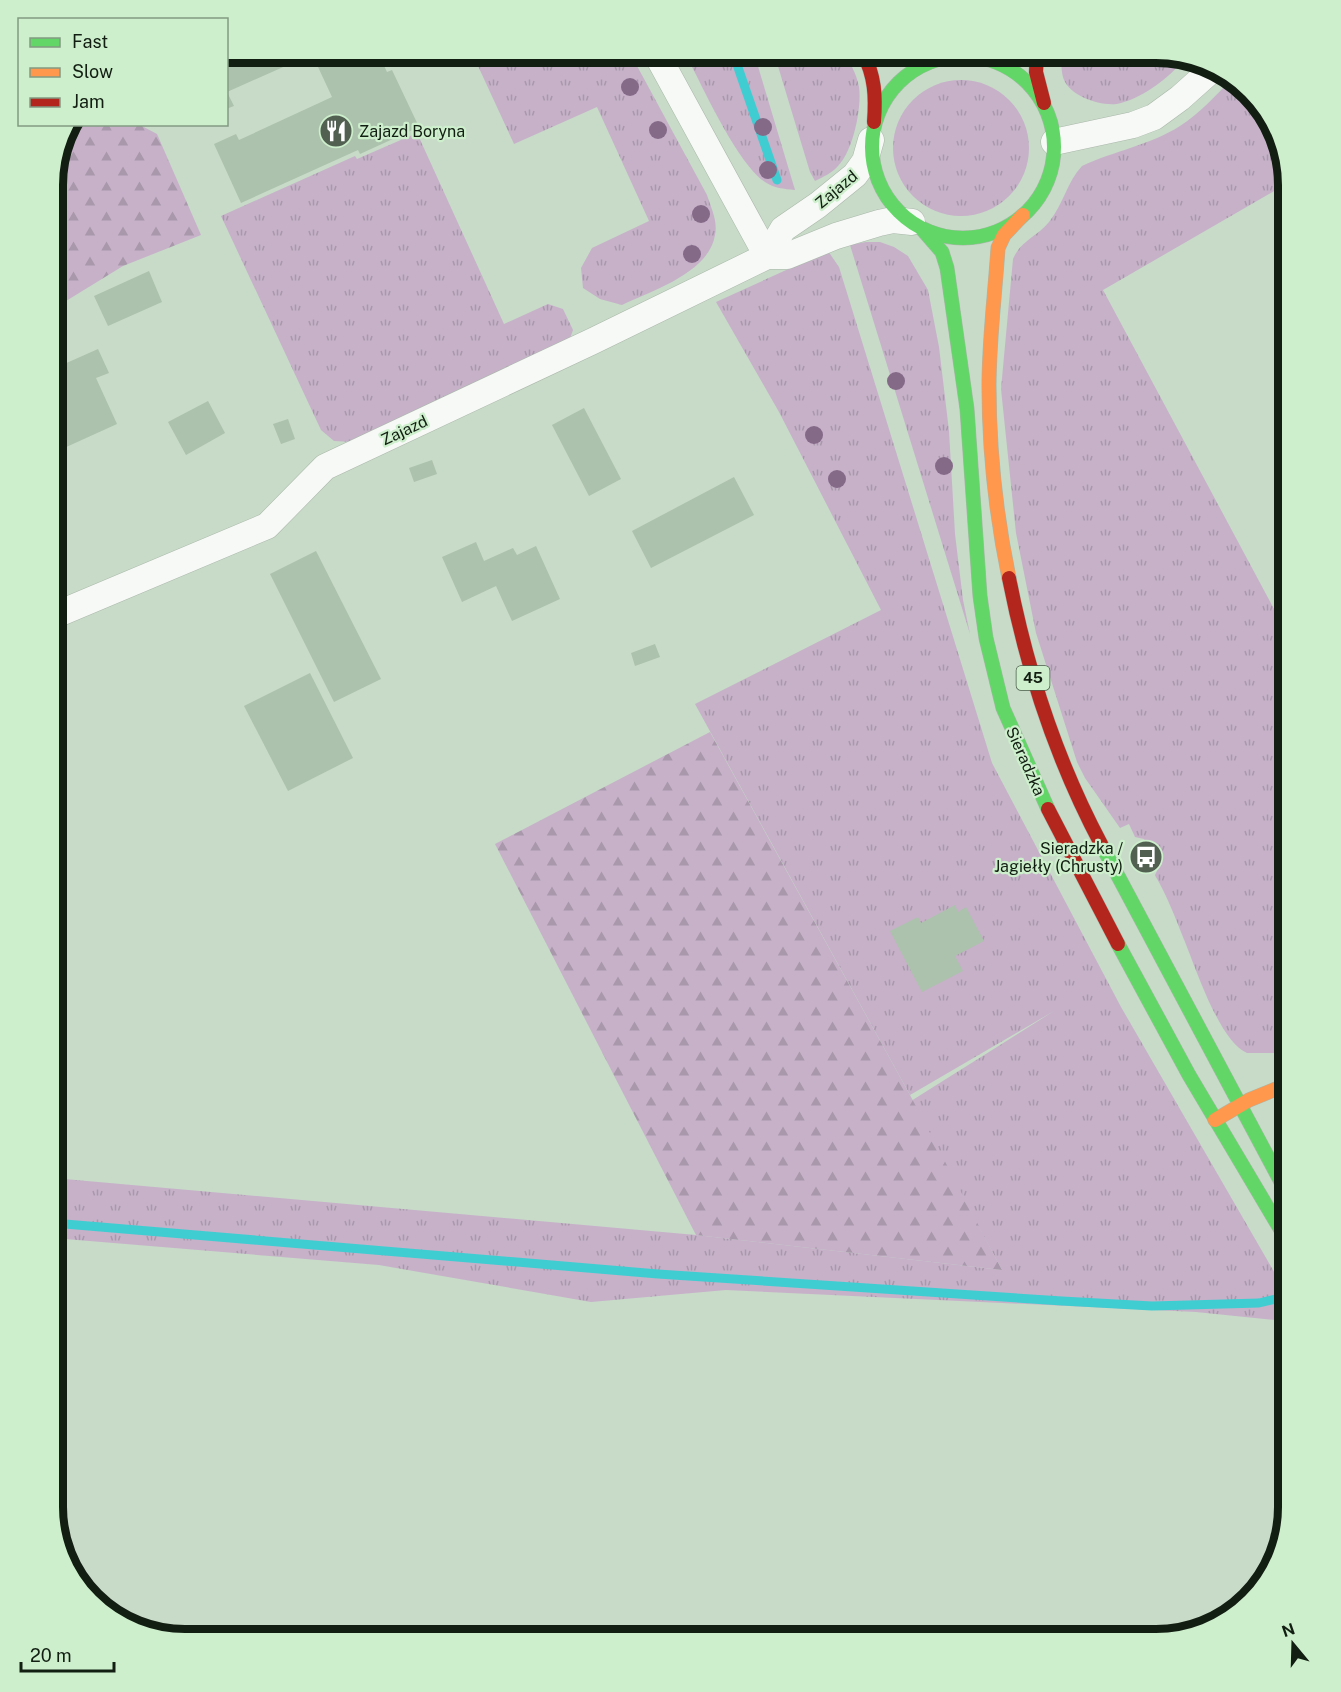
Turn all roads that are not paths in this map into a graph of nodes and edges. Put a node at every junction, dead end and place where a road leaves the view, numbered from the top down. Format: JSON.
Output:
{"nodes":[{"id":1,"x":661,"y":63,"type":"edge"},
{"id":2,"x":868,"y":63,"type":"edge"},
{"id":3,"x":926,"y":63,"type":"edge"},
{"id":4,"x":999,"y":63,"type":"edge"},
{"id":5,"x":1036,"y":63,"type":"edge"},
{"id":6,"x":1207,"y":74,"type":"edge"},
{"id":7,"x":1045,"y":105,"type":"junction"},
{"id":8,"x":872,"y":135,"type":"junction"},
{"id":9,"x":1054,"y":142,"type":"junction"},
{"id":10,"x":1023,"y":215,"type":"junction"},
{"id":11,"x":917,"y":225,"type":"junction"},
{"id":12,"x":767,"y":256,"type":"junction"},
{"id":13,"x":63,"y":612,"type":"edge"},
{"id":14,"x":1278,"y":1088,"type":"edge"},
{"id":15,"x":1240,"y":1105,"type":"junction"},
{"id":16,"x":1215,"y":1120,"type":"junction"},
{"id":17,"x":1278,"y":1175,"type":"edge"},
{"id":18,"x":1278,"y":1225,"type":"edge"}],
"edges":[{"from":1,"to":12,"type":"street"},
{"from":2,"to":8,"type":"main road"},
{"from":3,"to":8,"type":"main road"},
{"from":4,"to":7,"type":"main road"},
{"from":5,"to":7,"type":"main road"},
{"from":6,"to":9,"type":"street"},
{"from":7,"to":9,"type":"main road"},
{"from":8,"to":11,"type":"main road"},
{"from":8,"to":12,"type":"street","name":"Zajazd"},
{"from":9,"to":10,"type":"main road"},
{"from":10,"to":11,"type":"main road"},
{"from":10,"to":15,"type":"main road","name":"Sieradzka","number":"45"},
{"from":11,"to":12,"type":"street","name":"Zajazd"},
{"from":11,"to":16,"type":"main road","name":"Sieradzka","number":"45"},
{"from":12,"to":13,"type":"street","name":"Zajazd"},
{"from":14,"to":15,"type":"main road"},
{"from":15,"to":16,"type":"main road"},
{"from":15,"to":17,"type":"main road","name":"Sieradzka","number":"45"},
{"from":16,"to":18,"type":"main road","name":"Sieradzka","number":"45"}]}
